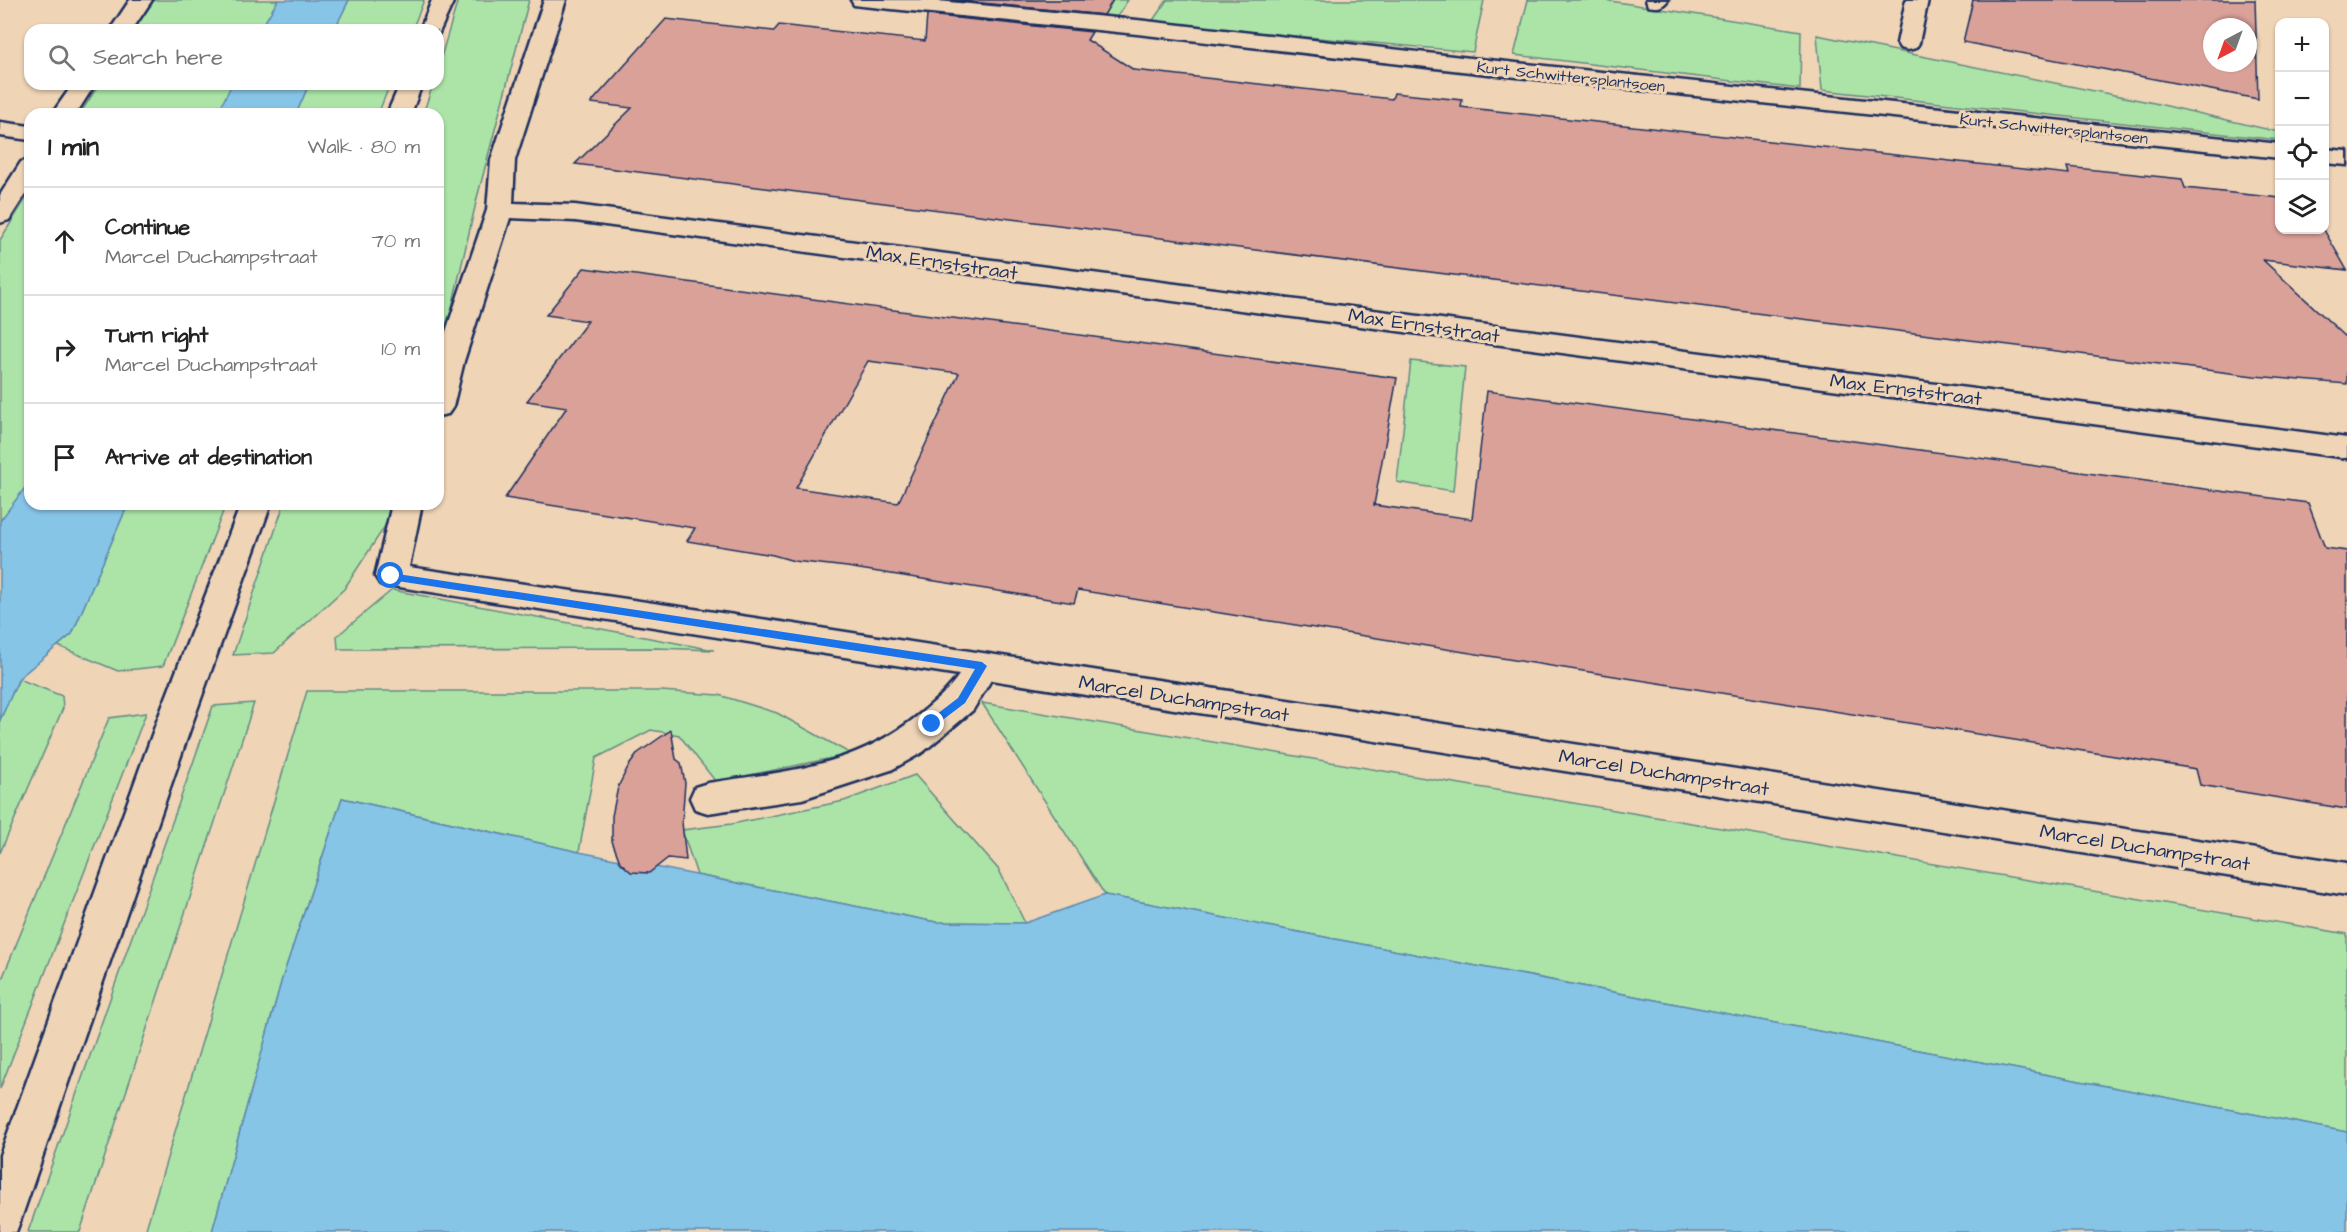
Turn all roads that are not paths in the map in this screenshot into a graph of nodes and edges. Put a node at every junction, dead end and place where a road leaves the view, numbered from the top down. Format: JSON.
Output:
{"nodes":[{"id":1,"x":141,"y":0,"type":"edge"},
{"id":2,"x":443,"y":0,"type":"edge"},
{"id":3,"x":555,"y":0,"type":"edge"},
{"id":4,"x":862,"y":0,"type":"edge"},
{"id":5,"x":1917,"y":0,"type":"edge"},
{"id":6,"x":125,"y":24,"type":"edge"},
{"id":7,"x":434,"y":24,"type":"edge"},
{"id":8,"x":1908,"y":43,"type":"dead end"},
{"id":9,"x":80,"y":90,"type":"edge"},
{"id":10,"x":409,"y":90,"type":"edge"},
{"id":11,"x":68,"y":108,"type":"edge"},
{"id":12,"x":401,"y":108,"type":"edge"},
{"id":13,"x":0,"y":129,"type":"edge"},
{"id":14,"x":24,"y":131,"type":"edge"},
{"id":15,"x":2275,"y":150,"type":"edge"},
{"id":16,"x":2329,"y":156,"type":"edge"},
{"id":17,"x":2347,"y":158,"type":"edge"},
{"id":18,"x":24,"y":177,"type":"edge"},
{"id":19,"x":500,"y":210,"type":"junction"},
{"id":20,"x":0,"y":215,"type":"edge"},
{"id":21,"x":444,"y":384,"type":"edge"},
{"id":22,"x":2347,"y":448,"type":"edge"},
{"id":23,"x":254,"y":510,"type":"edge"},
{"id":24,"x":406,"y":510,"type":"edge"},
{"id":25,"x":982,"y":666,"type":"junction"},
{"id":26,"x":708,"y":798,"type":"dead end"},
{"id":27,"x":2347,"y":879,"type":"edge"},
{"id":28,"x":0,"y":1216,"type":"edge"}],
"edges":[{"from":1,"to":6,"type":"street"},
{"from":2,"to":7,"type":"street"},
{"from":3,"to":19,"type":"street"},
{"from":4,"to":15,"type":"street","name":"Kurt Schwittersplantsoen"},
{"from":5,"to":8,"type":"street"},
{"from":9,"to":11,"type":"street"},
{"from":10,"to":12,"type":"street"},
{"from":13,"to":14,"type":"street"},
{"from":16,"to":17,"type":"street"},
{"from":18,"to":20,"type":"street"},
{"from":19,"to":21,"type":"street"},
{"from":19,"to":22,"type":"street","name":"Max Ernststraat"},
{"from":23,"to":28,"type":"street"},
{"from":24,"to":25,"type":"street","name":"Marcel Duchampstraat"},
{"from":25,"to":26,"type":"street"},
{"from":25,"to":27,"type":"street","name":"Marcel Duchampstraat"}]}
